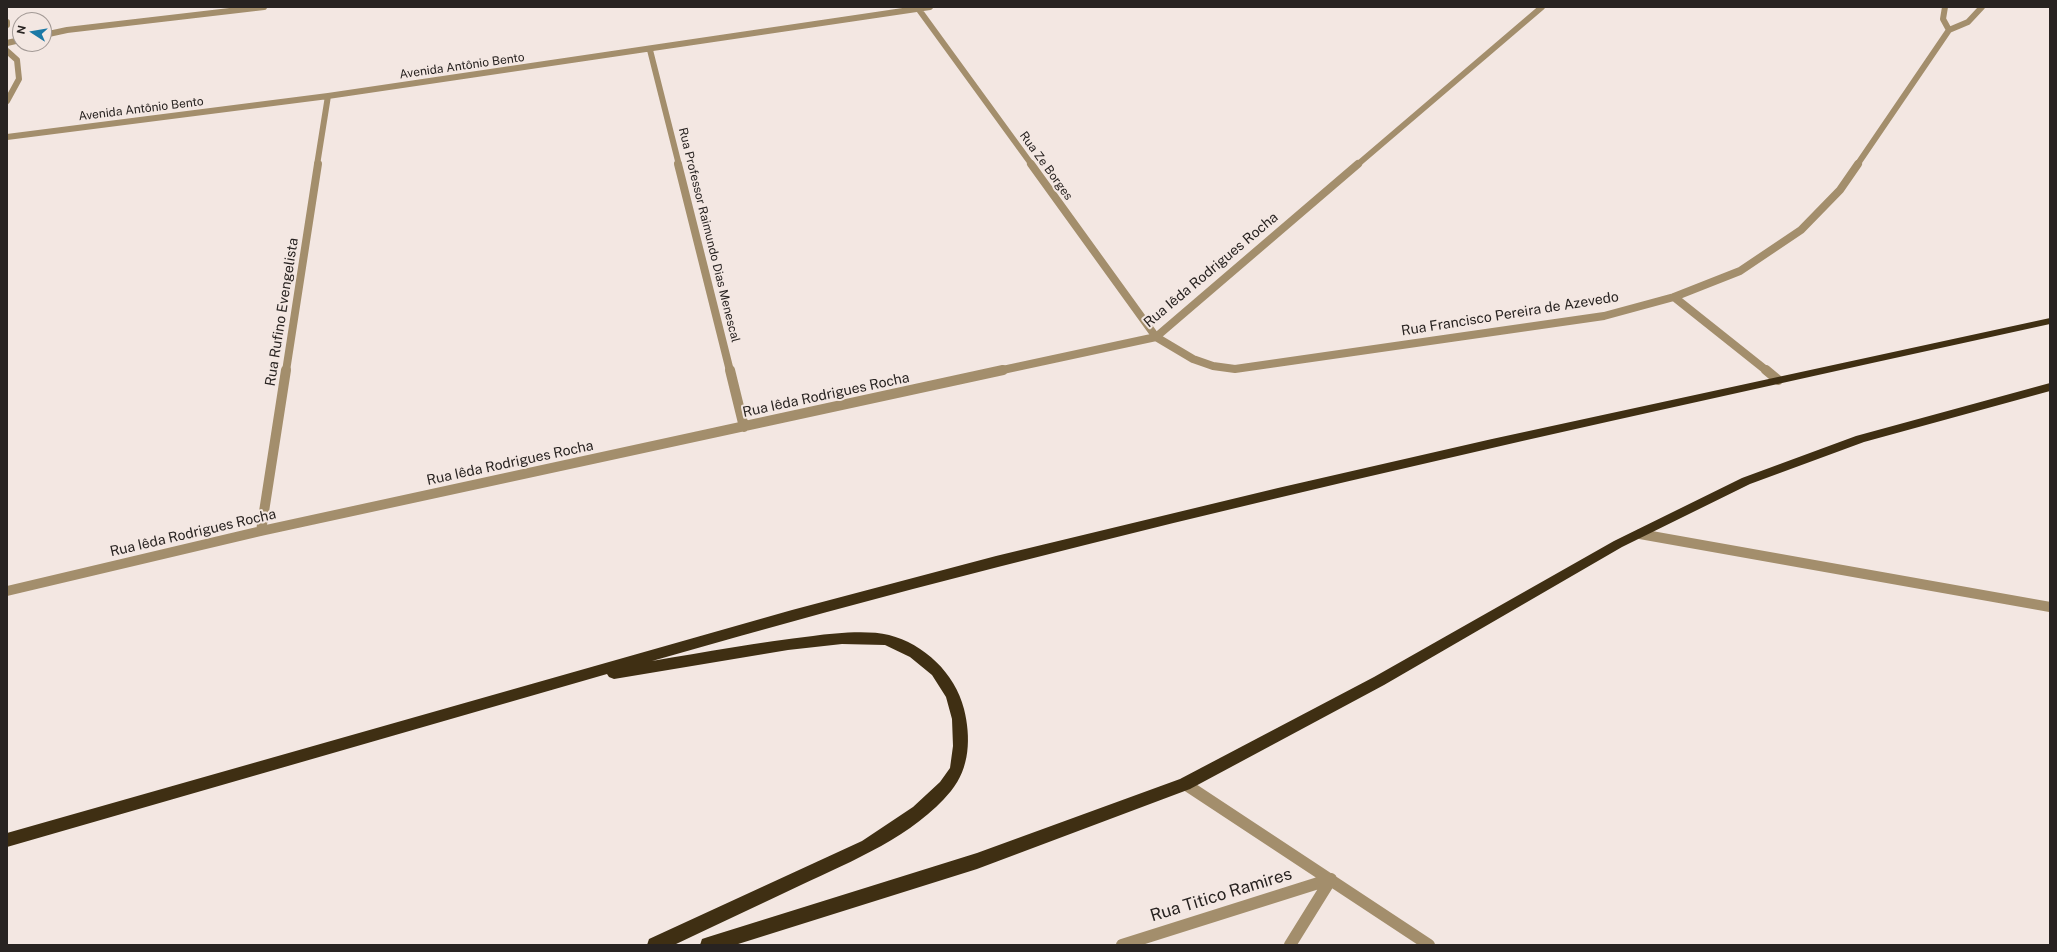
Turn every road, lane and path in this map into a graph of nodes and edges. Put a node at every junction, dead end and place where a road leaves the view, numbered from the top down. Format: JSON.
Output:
{"nodes":[{"id":1,"x":264,"y":7,"type":"edge"},
{"id":2,"x":929,"y":7,"type":"edge"},
{"id":3,"x":1542,"y":7,"type":"edge"},
{"id":4,"x":1945,"y":7,"type":"edge"},
{"id":5,"x":1982,"y":7,"type":"edge"},
{"id":6,"x":918,"y":8,"type":"edge"},
{"id":7,"x":1949,"y":30,"type":"junction"},
{"id":8,"x":52,"y":33,"type":"edge"},
{"id":9,"x":650,"y":50,"type":"junction"},
{"id":10,"x":7,"y":51,"type":"edge"},
{"id":11,"x":328,"y":96,"type":"junction"},
{"id":12,"x":7,"y":101,"type":"edge"},
{"id":13,"x":7,"y":137,"type":"edge"},
{"id":14,"x":1674,"y":297,"type":"junction"},
{"id":15,"x":2050,"y":321,"type":"edge"},
{"id":16,"x":1156,"y":338,"type":"junction"},
{"id":17,"x":1778,"y":380,"type":"junction"},
{"id":18,"x":2050,"y":387,"type":"edge"},
{"id":19,"x":744,"y":427,"type":"junction"},
{"id":20,"x":261,"y":531,"type":"junction"},
{"id":21,"x":1640,"y":534,"type":"junction"},
{"id":22,"x":7,"y":591,"type":"edge"},
{"id":23,"x":2050,"y":607,"type":"edge"},
{"id":24,"x":557,"y":683,"type":"junction"},
{"id":25,"x":1185,"y":784,"type":"junction"},
{"id":26,"x":7,"y":840,"type":"edge"},
{"id":27,"x":1331,"y":879,"type":"junction"},
{"id":28,"x":655,"y":945,"type":"edge"},
{"id":29,"x":708,"y":945,"type":"edge"},
{"id":30,"x":1122,"y":945,"type":"edge"},
{"id":31,"x":1290,"y":945,"type":"edge"},
{"id":32,"x":1429,"y":945,"type":"edge"}],
"edges":[{"from":1,"to":8,"type":"street"},
{"from":2,"to":6,"type":"street","name":"Avenida Antônio Bento"},
{"from":3,"to":16,"type":"street","name":"Rua Iêda Rodrigues Rocha"},
{"from":4,"to":7,"type":"street"},
{"from":5,"to":7,"type":"street"},
{"from":6,"to":9,"type":"street","name":"Avenida Antônio Bento"},
{"from":6,"to":16,"type":"street","name":"Rua Ze Borges"},
{"from":7,"to":14,"type":"street","name":"Rua Francisco Pereira de Azevedo"},
{"from":9,"to":11,"type":"street","name":"Avenida Antônio Bento"},
{"from":9,"to":19,"type":"street","name":"Rua Professor Raimundo Dias Menescal"},
{"from":10,"to":12,"type":"street"},
{"from":11,"to":13,"type":"street","name":"Avenida Antônio Bento"},
{"from":11,"to":20,"type":"street","name":"Rua Rufino Evengelista"},
{"from":14,"to":16,"type":"street","name":"Rua Francisco Pereira de Azevedo"},
{"from":14,"to":17,"type":"street"},
{"from":15,"to":17,"type":"highway"},
{"from":16,"to":19,"type":"street","name":"Rua Iêda Rodrigues Rocha"},
{"from":17,"to":24,"type":"highway"},
{"from":18,"to":21,"type":"highway"},
{"from":19,"to":20,"type":"street","name":"Rua Iêda Rodrigues Rocha"},
{"from":20,"to":22,"type":"street","name":"Rua Iêda Rodrigues Rocha"},
{"from":21,"to":23,"type":"street"},
{"from":21,"to":25,"type":"highway"},
{"from":24,"to":26,"type":"highway"},
{"from":24,"to":28,"type":"highway"},
{"from":25,"to":27,"type":"street"},
{"from":25,"to":29,"type":"highway"},
{"from":27,"to":30,"type":"street","name":"Rua Titico Ramires"},
{"from":27,"to":31,"type":"street"},
{"from":27,"to":32,"type":"street"}]}
